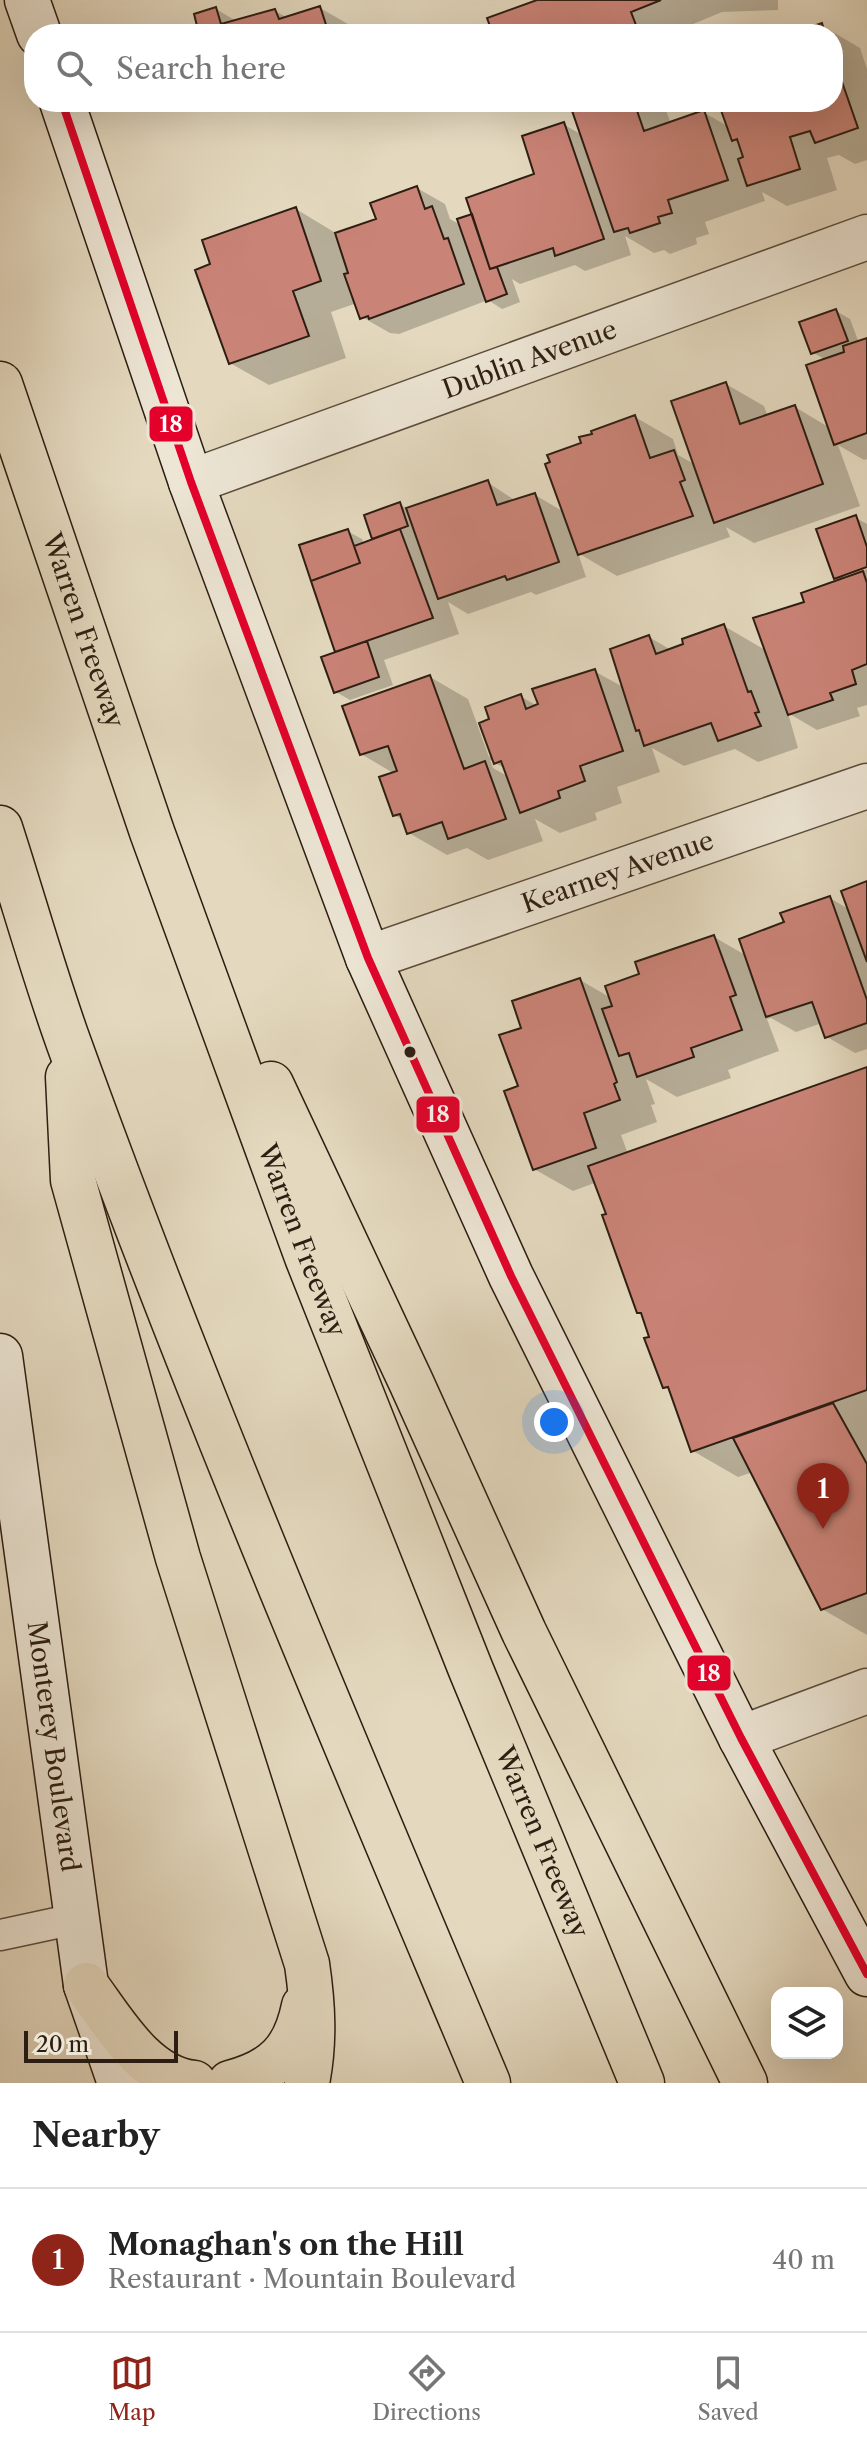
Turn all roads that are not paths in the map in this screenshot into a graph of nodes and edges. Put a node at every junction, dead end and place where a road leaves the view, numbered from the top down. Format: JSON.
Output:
{"nodes":[{"id":1,"x":27,"y":0,"type":"edge"},
{"id":2,"x":35,"y":24,"type":"edge"},
{"id":3,"x":65,"y":112,"type":"edge"},
{"id":4,"x":867,"y":237,"type":"edge"},
{"id":5,"x":0,"y":384,"type":"edge"},
{"id":6,"x":191,"y":482,"type":"junction"},
{"id":7,"x":867,"y":786,"type":"edge"},
{"id":8,"x":0,"y":828,"type":"edge"},
{"id":9,"x":152,"y":832,"type":"junction"},
{"id":10,"x":368,"y":958,"type":"junction"},
{"id":11,"x":67,"y":1038,"type":"junction"},
{"id":12,"x":2,"y":1379,"type":"edge"},
{"id":13,"x":867,"y":1691,"type":"edge"},
{"id":14,"x":741,"y":1738,"type":"junction"},
{"id":15,"x":75,"y":1919,"type":"junction"},
{"id":16,"x":0,"y":1935,"type":"edge"},
{"id":17,"x":307,"y":1964,"type":"junction"},
{"id":18,"x":867,"y":1974,"type":"edge"},
{"id":19,"x":86,"y":1985,"type":"junction"},
{"id":20,"x":120,"y":2083,"type":"edge"},
{"id":21,"x":194,"y":2083,"type":"edge"},
{"id":22,"x":230,"y":2083,"type":"edge"},
{"id":23,"x":307,"y":2083,"type":"edge"},
{"id":24,"x":488,"y":2083,"type":"edge"},
{"id":25,"x":642,"y":2083,"type":"edge"},
{"id":26,"x":745,"y":2083,"type":"edge"}],
"edges":[{"from":1,"to":2,"type":"street"},
{"from":3,"to":6,"type":"street"},
{"from":4,"to":6,"type":"street","name":"Dublin Avenue"},
{"from":5,"to":9,"type":"highway","name":"Warren Freeway"},
{"from":6,"to":10,"type":"street"},
{"from":7,"to":10,"type":"street","name":"Kearney Avenue"},
{"from":8,"to":11,"type":"highway"},
{"from":9,"to":25,"type":"highway","name":"Warren Freeway"},
{"from":9,"to":26,"type":"highway"},
{"from":10,"to":14,"type":"street"},
{"from":11,"to":17,"type":"highway"},
{"from":11,"to":24,"type":"highway"},
{"from":12,"to":15,"type":"street","name":"Monterey Boulevard"},
{"from":13,"to":14,"type":"street"},
{"from":14,"to":18,"type":"street"},
{"from":15,"to":16,"type":"lane"},
{"from":15,"to":19,"type":"street","name":"Monterey Boulevard"},
{"from":17,"to":22,"type":"highway"},
{"from":17,"to":23,"type":"highway"},
{"from":19,"to":20,"type":"street","name":"Monterey Boulevard"},
{"from":19,"to":21,"type":"highway"}]}
